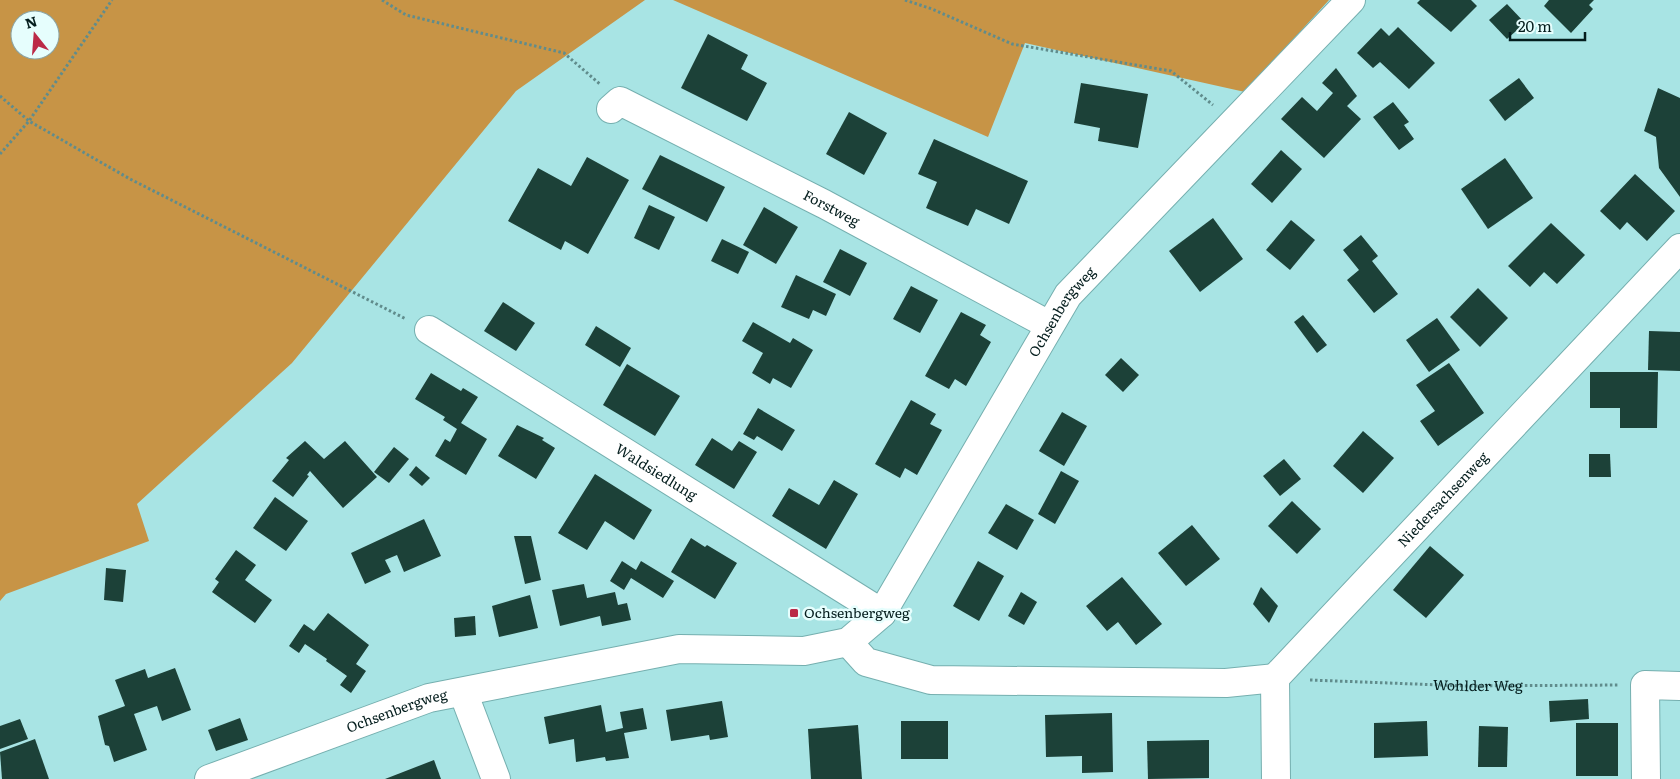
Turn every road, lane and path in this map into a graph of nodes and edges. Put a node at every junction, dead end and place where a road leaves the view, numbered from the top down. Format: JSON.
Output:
{"nodes":[{"id":1,"x":112,"y":0,"type":"edge"},
{"id":2,"x":382,"y":0,"type":"edge"},
{"id":3,"x":904,"y":0,"type":"edge"},
{"id":4,"x":1351,"y":0,"type":"edge"},
{"id":5,"x":0,"y":96,"type":"edge"},
{"id":6,"x":616,"y":105,"type":"joint"},
{"id":7,"x":29,"y":121,"type":"junction"},
{"id":8,"x":1235,"y":123,"type":"junction"},
{"id":9,"x":0,"y":154,"type":"edge"},
{"id":10,"x":1680,"y":248,"type":"edge"},
{"id":11,"x":1049,"y":325,"type":"junction"},
{"id":12,"x":429,"y":330,"type":"joint"},
{"id":13,"x":882,"y":613,"type":"junction"},
{"id":14,"x":848,"y":642,"type":"junction"},
{"id":15,"x":1275,"y":678,"type":"junction"},
{"id":16,"x":1645,"y":685,"type":"junction"},
{"id":17,"x":1680,"y":686,"type":"edge"},
{"id":18,"x":463,"y":692,"type":"junction"},
{"id":19,"x":209,"y":779,"type":"edge"},
{"id":20,"x":496,"y":779,"type":"edge"},
{"id":21,"x":1276,"y":779,"type":"edge"},
{"id":22,"x":1646,"y":779,"type":"edge"}],
"edges":[{"from":1,"to":7,"type":"path"},
{"from":2,"to":6,"type":"path"},
{"from":3,"to":8,"type":"path"},
{"from":4,"to":8,"type":"street","name":"Ochsenbergweg"},
{"from":5,"to":7,"type":"path"},
{"from":6,"to":11,"type":"street","name":"Forstweg"},
{"from":7,"to":9,"type":"path"},
{"from":7,"to":12,"type":"path"},
{"from":8,"to":11,"type":"street","name":"Ochsenbergweg"},
{"from":10,"to":15,"type":"street","name":"Niedersachsenweg"},
{"from":11,"to":13,"type":"street","name":"Ochsenbergweg"},
{"from":12,"to":13,"type":"street","name":"Waldsiedlung"},
{"from":13,"to":14,"type":"street","name":"Ochsenbergweg"},
{"from":14,"to":15,"type":"street"},
{"from":14,"to":18,"type":"street","name":"Ochsenbergweg"},
{"from":15,"to":16,"type":"path","name":"Wohlder Weg"},
{"from":15,"to":21,"type":"street"},
{"from":16,"to":17,"type":"street"},
{"from":16,"to":22,"type":"street"},
{"from":18,"to":19,"type":"street","name":"Ochsenbergweg"},
{"from":18,"to":20,"type":"street"}]}
